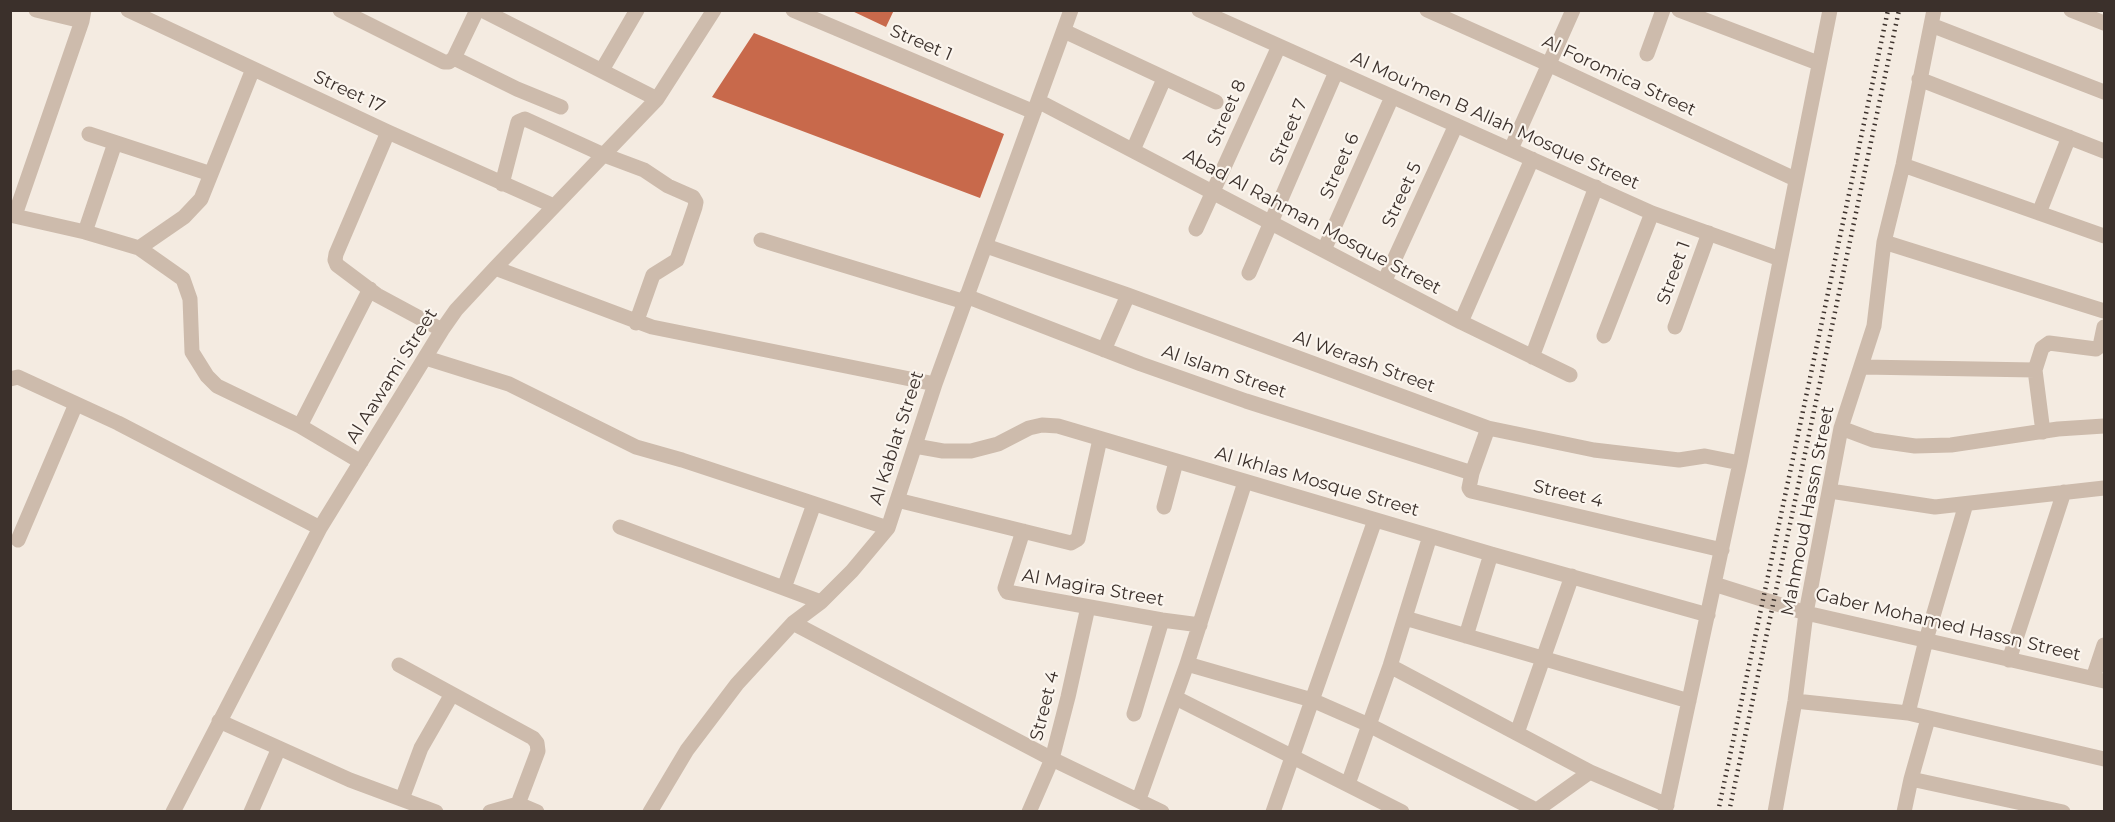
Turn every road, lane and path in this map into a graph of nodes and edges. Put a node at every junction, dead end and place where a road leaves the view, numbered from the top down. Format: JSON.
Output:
{"nodes":[{"id":1,"x":36,"y":10,"type":"edge"},
{"id":2,"x":128,"y":10,"type":"edge"},
{"id":3,"x":340,"y":10,"type":"edge"},
{"id":4,"x":477,"y":10,"type":"edge"},
{"id":5,"x":482,"y":10,"type":"edge"},
{"id":6,"x":714,"y":10,"type":"edge"},
{"id":7,"x":793,"y":10,"type":"edge"},
{"id":8,"x":1071,"y":10,"type":"edge"},
{"id":9,"x":1199,"y":10,"type":"edge"},
{"id":10,"x":1427,"y":10,"type":"edge"},
{"id":11,"x":1573,"y":10,"type":"edge"},
{"id":12,"x":1664,"y":10,"type":"edge"},
{"id":13,"x":1679,"y":10,"type":"edge"},
{"id":14,"x":1830,"y":10,"type":"edge"},
{"id":15,"x":2071,"y":10,"type":"edge"},
{"id":16,"x":632,"y":12,"type":"edge"},
{"id":17,"x":83,"y":16,"type":"edge"},
{"id":18,"x":1932,"y":18,"type":"edge"},
{"id":19,"x":2098,"y":18,"type":"edge"},
{"id":20,"x":1064,"y":31,"type":"junction"},
{"id":21,"x":1279,"y":46,"type":"junction"},
{"id":22,"x":1647,"y":54,"type":"dead end"},
{"id":23,"x":454,"y":58,"type":"junction"},
{"id":24,"x":1818,"y":63,"type":"junction"},
{"id":25,"x":1550,"y":65,"type":"junction"},
{"id":26,"x":253,"y":69,"type":"junction"},
{"id":27,"x":602,"y":70,"type":"junction"},
{"id":28,"x":1336,"y":72,"type":"junction"},
{"id":29,"x":1164,"y":79,"type":"junction"},
{"id":30,"x":1919,"y":79,"type":"junction"},
{"id":31,"x":2104,"y":92,"type":"edge"},
{"id":32,"x":1392,"y":97,"type":"junction"},
{"id":33,"x":657,"y":99,"type":"junction"},
{"id":34,"x":1216,"y":102,"type":"dead end"},
{"id":35,"x":1036,"y":106,"type":"junction"},
{"id":36,"x":561,"y":107,"type":"dead end"},
{"id":37,"x":1456,"y":125,"type":"junction"},
{"id":38,"x":388,"y":132,"type":"junction"},
{"id":39,"x":89,"y":134,"type":"dead end"},
{"id":40,"x":2069,"y":137,"type":"junction"},
{"id":41,"x":115,"y":143,"type":"junction"},
{"id":42,"x":1511,"y":149,"type":"junction"},
{"id":43,"x":1133,"y":150,"type":"junction"},
{"id":44,"x":2104,"y":151,"type":"edge"},
{"id":45,"x":604,"y":155,"type":"junction"},
{"id":46,"x":1532,"y":159,"type":"junction"},
{"id":47,"x":1902,"y":165,"type":"junction"},
{"id":48,"x":211,"y":174,"type":"junction"},
{"id":49,"x":1795,"y":179,"type":"junction"},
{"id":50,"x":502,"y":184,"type":"junction"},
{"id":51,"x":1596,"y":188,"type":"junction"},
{"id":52,"x":1213,"y":192,"type":"junction"},
{"id":53,"x":554,"y":206,"type":"junction"},
{"id":54,"x":1652,"y":213,"type":"junction"},
{"id":55,"x":2040,"y":213,"type":"junction"},
{"id":56,"x":13,"y":215,"type":"edge"},
{"id":57,"x":1272,"y":222,"type":"junction"},
{"id":58,"x":1196,"y":229,"type":"dead end"},
{"id":59,"x":85,"y":232,"type":"junction"},
{"id":60,"x":1709,"y":233,"type":"junction"},
{"id":61,"x":2104,"y":236,"type":"edge"},
{"id":62,"x":761,"y":240,"type":"dead end"},
{"id":63,"x":1884,"y":242,"type":"junction"},
{"id":64,"x":986,"y":246,"type":"junction"},
{"id":65,"x":139,"y":248,"type":"junction"},
{"id":66,"x":1324,"y":250,"type":"junction"},
{"id":67,"x":1780,"y":259,"type":"junction"},
{"id":68,"x":495,"y":268,"type":"junction"},
{"id":69,"x":1249,"y":273,"type":"dead end"},
{"id":70,"x":1384,"y":282,"type":"junction"},
{"id":71,"x":370,"y":289,"type":"junction"},
{"id":72,"x":1128,"y":295,"type":"junction"},
{"id":73,"x":966,"y":299,"type":"junction"},
{"id":74,"x":2104,"y":311,"type":"edge"},
{"id":75,"x":1461,"y":322,"type":"junction"},
{"id":76,"x":636,"y":323,"type":"junction"},
{"id":77,"x":1675,"y":327,"type":"dead end"},
{"id":78,"x":2104,"y":327,"type":"edge"},
{"id":79,"x":442,"y":330,"type":"junction"},
{"id":80,"x":1604,"y":336,"type":"dead end"},
{"id":81,"x":1104,"y":350,"type":"junction"},
{"id":82,"x":1532,"y":357,"type":"junction"},
{"id":83,"x":426,"y":358,"type":"junction"},
{"id":84,"x":1862,"y":367,"type":"junction"},
{"id":85,"x":2035,"y":370,"type":"junction"},
{"id":86,"x":1569,"y":375,"type":"dead end"},
{"id":87,"x":10,"y":379,"type":"edge"},
{"id":88,"x":935,"y":384,"type":"junction"},
{"id":89,"x":76,"y":404,"type":"junction"},
{"id":90,"x":300,"y":426,"type":"junction"},
{"id":91,"x":2104,"y":426,"type":"edge"},
{"id":92,"x":1488,"y":428,"type":"junction"},
{"id":93,"x":1841,"y":428,"type":"junction"},
{"id":94,"x":2043,"y":432,"type":"junction"},
{"id":95,"x":1100,"y":439,"type":"junction"},
{"id":96,"x":915,"y":446,"type":"junction"},
{"id":97,"x":361,"y":462,"type":"junction"},
{"id":98,"x":1176,"y":462,"type":"junction"},
{"id":99,"x":1740,"y":463,"type":"junction"},
{"id":100,"x":1472,"y":473,"type":"junction"},
{"id":101,"x":1245,"y":482,"type":"junction"},
{"id":102,"x":2104,"y":488,"type":"edge"},
{"id":103,"x":1830,"y":491,"type":"junction"},
{"id":104,"x":2064,"y":492,"type":"junction"},
{"id":105,"x":897,"y":500,"type":"junction"},
{"id":106,"x":814,"y":504,"type":"junction"},
{"id":107,"x":1966,"y":504,"type":"junction"},
{"id":108,"x":1164,"y":507,"type":"dead end"},
{"id":109,"x":1375,"y":520,"type":"junction"},
{"id":110,"x":620,"y":527,"type":"dead end"},
{"id":111,"x":320,"y":528,"type":"junction"},
{"id":112,"x":888,"y":528,"type":"junction"},
{"id":113,"x":1023,"y":531,"type":"junction"},
{"id":114,"x":1430,"y":536,"type":"junction"},
{"id":115,"x":18,"y":540,"type":"dead end"},
{"id":116,"x":1722,"y":550,"type":"junction"},
{"id":117,"x":1491,"y":554,"type":"junction"},
{"id":118,"x":1572,"y":576,"type":"junction"},
{"id":119,"x":1714,"y":584,"type":"junction"},
{"id":120,"x":784,"y":588,"type":"junction"},
{"id":121,"x":820,"y":602,"type":"junction"},
{"id":122,"x":1088,"y":607,"type":"junction"},
{"id":123,"x":1806,"y":613,"type":"junction"},
{"id":124,"x":1708,"y":615,"type":"junction"},
{"id":125,"x":1405,"y":618,"type":"junction"},
{"id":126,"x":1161,"y":620,"type":"junction"},
{"id":127,"x":793,"y":623,"type":"junction"},
{"id":128,"x":1200,"y":625,"type":"junction"},
{"id":129,"x":1466,"y":636,"type":"junction"},
{"id":130,"x":1926,"y":640,"type":"junction"},
{"id":131,"x":2104,"y":645,"type":"edge"},
{"id":132,"x":1544,"y":658,"type":"junction"},
{"id":133,"x":2009,"y":660,"type":"junction"},
{"id":134,"x":1187,"y":664,"type":"junction"},
{"id":135,"x":399,"y":665,"type":"dead end"},
{"id":136,"x":1390,"y":666,"type":"junction"},
{"id":137,"x":2099,"y":679,"type":"edge"},
{"id":138,"x":452,"y":694,"type":"junction"},
{"id":139,"x":1176,"y":698,"type":"junction"},
{"id":140,"x":1312,"y":700,"type":"junction"},
{"id":141,"x":1689,"y":701,"type":"junction"},
{"id":142,"x":1795,"y":701,"type":"junction"},
{"id":143,"x":1908,"y":713,"type":"junction"},
{"id":144,"x":1134,"y":714,"type":"dead end"},
{"id":145,"x":1928,"y":719,"type":"junction"},
{"id":146,"x":219,"y":721,"type":"junction"},
{"id":147,"x":1369,"y":725,"type":"junction"},
{"id":148,"x":1518,"y":734,"type":"junction"},
{"id":149,"x":279,"y":748,"type":"junction"},
{"id":150,"x":1292,"y":757,"type":"junction"},
{"id":151,"x":1052,"y":759,"type":"junction"},
{"id":152,"x":2104,"y":759,"type":"edge"},
{"id":153,"x":1590,"y":771,"type":"junction"},
{"id":154,"x":1911,"y":779,"type":"junction"},
{"id":155,"x":1348,"y":784,"type":"junction"},
{"id":156,"x":1139,"y":799,"type":"junction"},
{"id":157,"x":402,"y":800,"type":"junction"},
{"id":158,"x":519,"y":804,"type":"junction"},
{"id":159,"x":1666,"y":808,"type":"edge"},
{"id":160,"x":1535,"y":811,"type":"edge"},
{"id":161,"x":173,"y":812,"type":"edge"},
{"id":162,"x":251,"y":812,"type":"edge"},
{"id":163,"x":436,"y":812,"type":"edge"},
{"id":164,"x":490,"y":812,"type":"edge"},
{"id":165,"x":537,"y":812,"type":"edge"},
{"id":166,"x":650,"y":812,"type":"edge"},
{"id":167,"x":1029,"y":812,"type":"edge"},
{"id":168,"x":1162,"y":812,"type":"edge"},
{"id":169,"x":1273,"y":812,"type":"edge"},
{"id":170,"x":1402,"y":812,"type":"edge"},
{"id":171,"x":1775,"y":812,"type":"edge"},
{"id":172,"x":1904,"y":812,"type":"edge"},
{"id":173,"x":2063,"y":812,"type":"edge"}],
"edges":[{"from":1,"to":17,"type":"street"},
{"from":2,"to":26,"type":"street","name":"Street 17"},
{"from":3,"to":23,"type":"street"},
{"from":4,"to":23,"type":"street"},
{"from":5,"to":27,"type":"street"},
{"from":6,"to":33,"type":"street","name":"Al Aawami Street"},
{"from":7,"to":35,"type":"street","name":"Street 1"},
{"from":8,"to":20,"type":"street","name":"Al Kablat Street"},
{"from":9,"to":21,"type":"street","name":"Al Mou'men B Allah Mosque Street"},
{"from":10,"to":25,"type":"street","name":"Al Foromica Street"},
{"from":11,"to":25,"type":"street"},
{"from":12,"to":22,"type":"street"},
{"from":13,"to":24,"type":"street"},
{"from":14,"to":24,"type":"street"},
{"from":15,"to":19,"type":"street"},
{"from":16,"to":27,"type":"street"},
{"from":17,"to":56,"type":"street"},
{"from":18,"to":30,"type":"street","name":"Mahmoud Hassn Street"},
{"from":18,"to":31,"type":"street"},
{"from":20,"to":29,"type":"street"},
{"from":20,"to":35,"type":"street","name":"Al Kablat Street"},
{"from":21,"to":28,"type":"street","name":"Al Mou'men B Allah Mosque Street"},
{"from":21,"to":52,"type":"street","name":"Street 8"},
{"from":23,"to":36,"type":"street"},
{"from":24,"to":49,"type":"street"},
{"from":25,"to":42,"type":"street"},
{"from":25,"to":49,"type":"street","name":"Al Foromica Street"},
{"from":26,"to":38,"type":"street","name":"Street 17"},
{"from":26,"to":48,"type":"street"},
{"from":27,"to":33,"type":"street"},
{"from":28,"to":32,"type":"street","name":"Al Mou'men B Allah Mosque Street"},
{"from":28,"to":57,"type":"street","name":"Street 7"},
{"from":29,"to":34,"type":"street"},
{"from":29,"to":43,"type":"street"},
{"from":30,"to":40,"type":"street"},
{"from":30,"to":47,"type":"street","name":"Mahmoud Hassn Street"},
{"from":32,"to":37,"type":"street","name":"Al Mou'men B Allah Mosque Street"},
{"from":32,"to":66,"type":"street","name":"Street 6"},
{"from":33,"to":45,"type":"street","name":"Al Aawami Street"},
{"from":35,"to":43,"type":"street","name":"Abad Al Rahman Mosque Street"},
{"from":35,"to":64,"type":"street","name":"Al Kablat Street"},
{"from":37,"to":42,"type":"street","name":"Al Mou'men B Allah Mosque Street"},
{"from":37,"to":70,"type":"street","name":"Street 5"},
{"from":38,"to":50,"type":"street","name":"Street 17"},
{"from":38,"to":71,"type":"street"},
{"from":39,"to":41,"type":"street"},
{"from":40,"to":44,"type":"street"},
{"from":40,"to":55,"type":"street"},
{"from":41,"to":48,"type":"street"},
{"from":41,"to":59,"type":"street"},
{"from":42,"to":46,"type":"street","name":"Al Mou'men B Allah Mosque Street"},
{"from":43,"to":52,"type":"street","name":"Abad Al Rahman Mosque Street"},
{"from":45,"to":50,"type":"street"},
{"from":45,"to":53,"type":"street","name":"Al Aawami Street"},
{"from":45,"to":76,"type":"street"},
{"from":46,"to":51,"type":"street","name":"Al Mou'men B Allah Mosque Street"},
{"from":46,"to":75,"type":"street"},
{"from":47,"to":55,"type":"street"},
{"from":47,"to":63,"type":"street","name":"Mahmoud Hassn Street"},
{"from":48,"to":65,"type":"street"},
{"from":49,"to":67,"type":"street"},
{"from":50,"to":53,"type":"street","name":"Street 17"},
{"from":51,"to":54,"type":"street","name":"Al Mou'men B Allah Mosque Street"},
{"from":51,"to":82,"type":"street"},
{"from":52,"to":57,"type":"street","name":"Abad Al Rahman Mosque Street"},
{"from":52,"to":58,"type":"street","name":"Street 8"},
{"from":53,"to":68,"type":"street","name":"Al Aawami Street"},
{"from":54,"to":60,"type":"street","name":"Al Mou'men B Allah Mosque Street"},
{"from":54,"to":80,"type":"street"},
{"from":55,"to":61,"type":"street"},
{"from":56,"to":59,"type":"street"},
{"from":57,"to":66,"type":"street","name":"Abad Al Rahman Mosque Street"},
{"from":57,"to":69,"type":"street","name":"Street 7"},
{"from":59,"to":65,"type":"street"},
{"from":60,"to":67,"type":"street","name":"Al Mou'men B Allah Mosque Street"},
{"from":60,"to":77,"type":"street","name":"Street 1"},
{"from":62,"to":73,"type":"street","name":"Al Islam Street"},
{"from":63,"to":74,"type":"street"},
{"from":63,"to":84,"type":"street","name":"Mahmoud Hassn Street"},
{"from":64,"to":72,"type":"street","name":"Al Werash Street"},
{"from":64,"to":73,"type":"street","name":"Al Kablat Street"},
{"from":65,"to":90,"type":"street"},
{"from":66,"to":70,"type":"street","name":"Abad Al Rahman Mosque Street"},
{"from":67,"to":99,"type":"street"},
{"from":68,"to":76,"type":"street"},
{"from":68,"to":79,"type":"street","name":"Al Aawami Street"},
{"from":70,"to":75,"type":"street","name":"Abad Al Rahman Mosque Street"},
{"from":71,"to":79,"type":"street"},
{"from":71,"to":90,"type":"street"},
{"from":72,"to":81,"type":"street"},
{"from":72,"to":92,"type":"street","name":"Al Werash Street"},
{"from":73,"to":81,"type":"street","name":"Al Islam Street"},
{"from":73,"to":88,"type":"street","name":"Al Kablat Street"},
{"from":75,"to":82,"type":"street","name":"Abad Al Rahman Mosque Street"},
{"from":76,"to":88,"type":"street"},
{"from":78,"to":85,"type":"street"},
{"from":79,"to":83,"type":"street","name":"Al Aawami Street"},
{"from":81,"to":100,"type":"street","name":"Al Islam Street"},
{"from":82,"to":86,"type":"street","name":"Abad Al Rahman Mosque Street"},
{"from":83,"to":97,"type":"street","name":"Al Aawami Street"},
{"from":83,"to":106,"type":"street"},
{"from":84,"to":85,"type":"street"},
{"from":84,"to":93,"type":"street","name":"Mahmoud Hassn Street"},
{"from":85,"to":94,"type":"street"},
{"from":87,"to":89,"type":"street"},
{"from":88,"to":96,"type":"street","name":"Al Kablat Street"},
{"from":89,"to":111,"type":"street"},
{"from":89,"to":115,"type":"street"},
{"from":90,"to":97,"type":"street"},
{"from":91,"to":94,"type":"street"},
{"from":92,"to":99,"type":"street","name":"Al Werash Street"},
{"from":92,"to":100,"type":"street"},
{"from":93,"to":94,"type":"street"},
{"from":93,"to":103,"type":"street","name":"Mahmoud Hassn Street"},
{"from":95,"to":96,"type":"street","name":"Al Ikhlas Mosque Street"},
{"from":95,"to":98,"type":"street","name":"Al Ikhlas Mosque Street"},
{"from":95,"to":113,"type":"street"},
{"from":96,"to":105,"type":"street","name":"Al Kablat Street"},
{"from":97,"to":111,"type":"street","name":"Al Aawami Street"},
{"from":98,"to":101,"type":"street","name":"Al Ikhlas Mosque Street"},
{"from":98,"to":108,"type":"street"},
{"from":99,"to":116,"type":"street"},
{"from":100,"to":116,"type":"street","name":"Street 4"},
{"from":101,"to":109,"type":"street","name":"Al Ikhlas Mosque Street"},
{"from":101,"to":128,"type":"street"},
{"from":102,"to":104,"type":"street"},
{"from":103,"to":107,"type":"street"},
{"from":103,"to":123,"type":"street","name":"Mahmoud Hassn Street"},
{"from":104,"to":107,"type":"street"},
{"from":104,"to":133,"type":"street"},
{"from":105,"to":112,"type":"street","name":"Al Kablat Street"},
{"from":105,"to":113,"type":"street"},
{"from":106,"to":112,"type":"street"},
{"from":106,"to":120,"type":"street"},
{"from":107,"to":130,"type":"street"},
{"from":109,"to":114,"type":"street","name":"Al Ikhlas Mosque Street"},
{"from":109,"to":140,"type":"street"},
{"from":110,"to":120,"type":"street"},
{"from":111,"to":146,"type":"street","name":"Al Aawami Street"},
{"from":112,"to":121,"type":"street","name":"Al Kablat Street"},
{"from":113,"to":122,"type":"street","name":"Al Magira Street"},
{"from":114,"to":117,"type":"street","name":"Al Ikhlas Mosque Street"},
{"from":114,"to":125,"type":"street"},
{"from":116,"to":119,"type":"street"},
{"from":117,"to":118,"type":"street","name":"Al Ikhlas Mosque Street"},
{"from":117,"to":129,"type":"street"},
{"from":118,"to":124,"type":"street","name":"Al Ikhlas Mosque Street"},
{"from":118,"to":132,"type":"street"},
{"from":119,"to":123,"type":"street","name":"Gaber Mohamed Hassn Street"},
{"from":119,"to":124,"type":"street"},
{"from":120,"to":121,"type":"street"},
{"from":121,"to":127,"type":"street","name":"Al Kablat Street"},
{"from":122,"to":126,"type":"street","name":"Al Magira Street"},
{"from":122,"to":151,"type":"street","name":"Street 4"},
{"from":123,"to":130,"type":"street","name":"Gaber Mohamed Hassn Street"},
{"from":123,"to":142,"type":"street","name":"Mahmoud Hassn Street"},
{"from":124,"to":141,"type":"street"},
{"from":125,"to":129,"type":"street"},
{"from":125,"to":136,"type":"street"},
{"from":126,"to":128,"type":"street","name":"Al Magira Street"},
{"from":126,"to":144,"type":"street"},
{"from":127,"to":151,"type":"street"},
{"from":127,"to":166,"type":"street","name":"Al Kablat Street"},
{"from":128,"to":134,"type":"street"},
{"from":129,"to":132,"type":"street"},
{"from":130,"to":133,"type":"street","name":"Gaber Mohamed Hassn Street"},
{"from":130,"to":143,"type":"street"},
{"from":131,"to":137,"type":"street"},
{"from":132,"to":141,"type":"street"},
{"from":132,"to":148,"type":"street"},
{"from":133,"to":137,"type":"street","name":"Gaber Mohamed Hassn Street"},
{"from":134,"to":139,"type":"street"},
{"from":134,"to":140,"type":"street"},
{"from":135,"to":138,"type":"street"},
{"from":136,"to":147,"type":"street"},
{"from":136,"to":148,"type":"street"},
{"from":138,"to":157,"type":"street"},
{"from":138,"to":158,"type":"street"},
{"from":139,"to":150,"type":"street"},
{"from":139,"to":156,"type":"street"},
{"from":140,"to":147,"type":"street"},
{"from":140,"to":150,"type":"street"},
{"from":141,"to":159,"type":"street"},
{"from":142,"to":143,"type":"street"},
{"from":142,"to":171,"type":"street","name":"Mahmoud Hassn Street"},
{"from":143,"to":145,"type":"street"},
{"from":145,"to":152,"type":"street"},
{"from":145,"to":154,"type":"street"},
{"from":146,"to":149,"type":"street"},
{"from":146,"to":161,"type":"street","name":"Al Aawami Street"},
{"from":147,"to":155,"type":"street"},
{"from":147,"to":160,"type":"street"},
{"from":148,"to":153,"type":"street"},
{"from":149,"to":157,"type":"street"},
{"from":149,"to":162,"type":"street"},
{"from":150,"to":155,"type":"street"},
{"from":150,"to":169,"type":"street"},
{"from":151,"to":156,"type":"street"},
{"from":151,"to":167,"type":"street","name":"Street 4"},
{"from":153,"to":159,"type":"street"},
{"from":153,"to":160,"type":"street"},
{"from":154,"to":172,"type":"street"},
{"from":154,"to":173,"type":"street"},
{"from":155,"to":170,"type":"street"},
{"from":156,"to":168,"type":"street"},
{"from":157,"to":163,"type":"street"},
{"from":158,"to":164,"type":"street"},
{"from":158,"to":165,"type":"street"}]}
